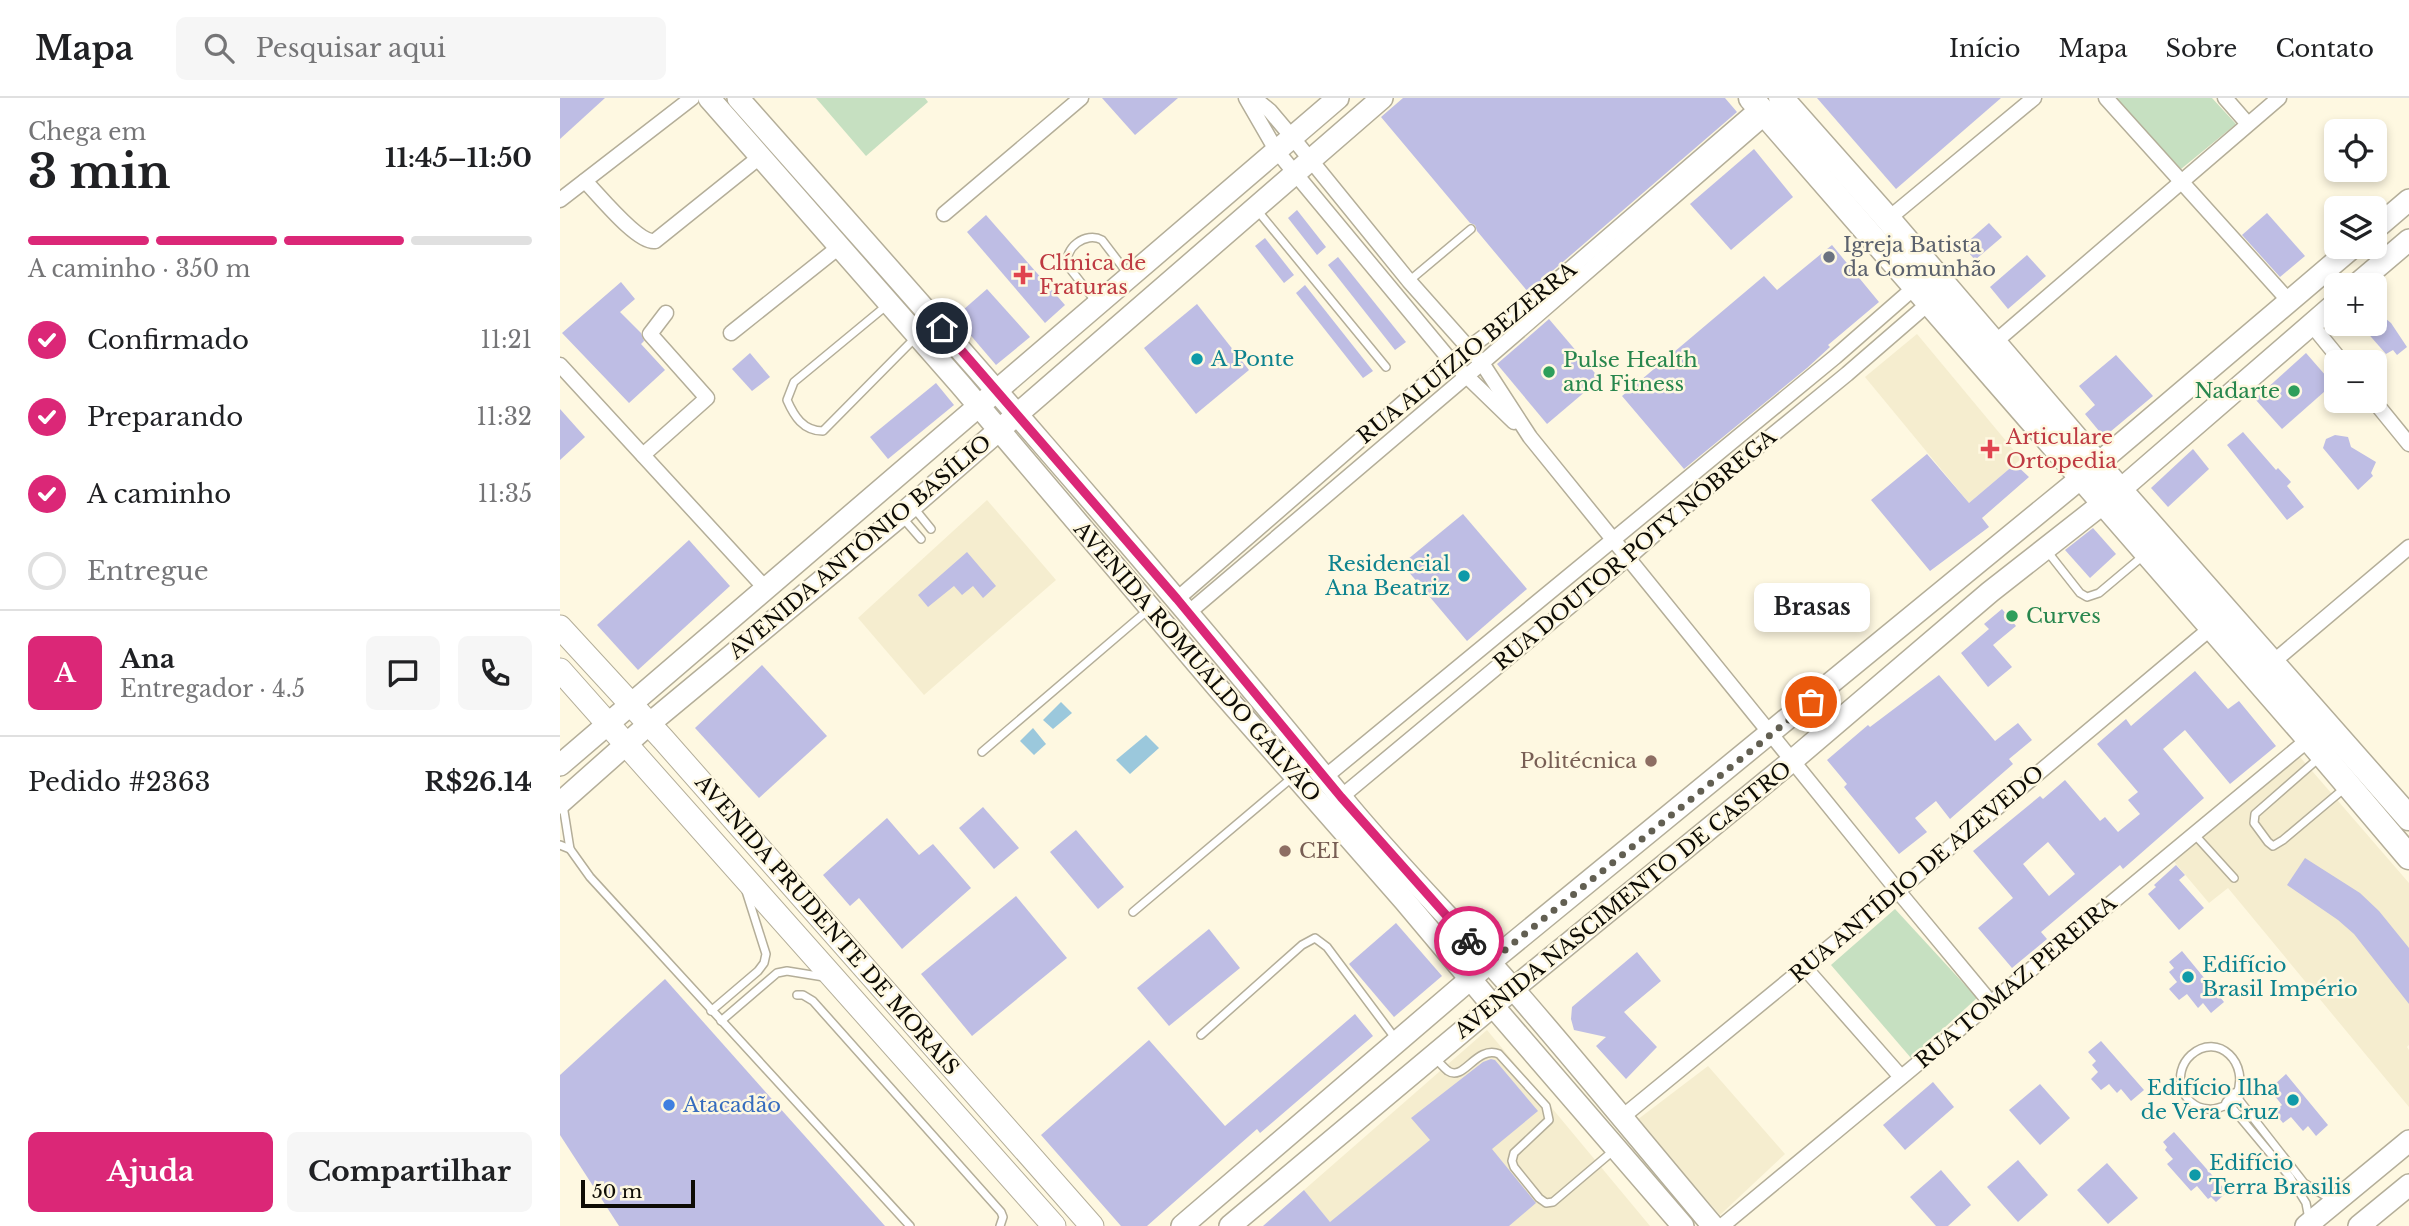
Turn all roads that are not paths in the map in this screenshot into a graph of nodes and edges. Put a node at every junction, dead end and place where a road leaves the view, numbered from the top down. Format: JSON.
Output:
{"nodes":[{"id":1,"x":692,"y":98,"type":"edge"},
{"id":2,"x":709,"y":98,"type":"edge"},
{"id":3,"x":1081,"y":98,"type":"edge"},
{"id":4,"x":1246,"y":98,"type":"edge"},
{"id":5,"x":1254,"y":98,"type":"edge"},
{"id":6,"x":1338,"y":98,"type":"edge"},
{"id":7,"x":1381,"y":98,"type":"edge"},
{"id":8,"x":2034,"y":98,"type":"edge"},
{"id":9,"x":2106,"y":98,"type":"edge"},
{"id":10,"x":2225,"y":98,"type":"edge"},
{"id":11,"x":2279,"y":98,"type":"edge"},
{"id":12,"x":747,"y":101,"type":"edge"},
{"id":13,"x":1764,"y":105,"type":"edge"},
{"id":14,"x":2247,"y":123,"type":"junction"},
{"id":15,"x":1284,"y":143,"type":"junction"},
{"id":16,"x":761,"y":156,"type":"junction"},
{"id":17,"x":1302,"y":165,"type":"junction"},
{"id":18,"x":584,"y":181,"type":"junction"},
{"id":19,"x":2179,"y":182,"type":"junction"},
{"id":20,"x":560,"y":200,"type":"edge"},
{"id":21,"x":2409,"y":200,"type":"edge"},
{"id":22,"x":1254,"y":207,"type":"junction"},
{"id":23,"x":944,"y":214,"type":"dead end"},
{"id":24,"x":1888,"y":219,"type":"junction"},
{"id":25,"x":2387,"y":219,"type":"edge"},
{"id":26,"x":1471,"y":229,"type":"dead end"},
{"id":27,"x":2409,"y":240,"type":"edge"},
{"id":28,"x":839,"y":247,"type":"junction"},
{"id":29,"x":2339,"y":259,"type":"edge"},
{"id":30,"x":2370,"y":273,"type":"edge"},
{"id":31,"x":1130,"y":277,"type":"junction"},
{"id":32,"x":1409,"y":281,"type":"junction"},
{"id":33,"x":1563,"y":284,"type":"junction"},
{"id":34,"x":1922,"y":295,"type":"junction"},
{"id":35,"x":2289,"y":301,"type":"junction"},
{"id":36,"x":889,"y":303,"type":"junction"},
{"id":37,"x":1097,"y":306,"type":"junction"},
{"id":38,"x":1432,"y":307,"type":"junction"},
{"id":39,"x":1137,"y":310,"type":"junction"},
{"id":40,"x":666,"y":313,"type":"dead end"},
{"id":41,"x":2324,"y":313,"type":"edge"},
{"id":42,"x":1416,"y":320,"type":"junction"},
{"id":43,"x":2311,"y":324,"type":"junction"},
{"id":44,"x":731,"y":333,"type":"dead end"},
{"id":45,"x":918,"y":336,"type":"junction"},
{"id":46,"x":1995,"y":342,"type":"junction"},
{"id":47,"x":1468,"y":347,"type":"junction"},
{"id":48,"x":2333,"y":350,"type":"edge"},
{"id":49,"x":1835,"y":357,"type":"junction"},
{"id":50,"x":1451,"y":361,"type":"junction"},
{"id":51,"x":1482,"y":363,"type":"junction"},
{"id":52,"x":560,"y":365,"type":"edge"},
{"id":53,"x":1386,"y":367,"type":"dead end"},
{"id":54,"x":1847,"y":374,"type":"junction"},
{"id":55,"x":1465,"y":377,"type":"junction"},
{"id":56,"x":998,"y":391,"type":"junction"},
{"id":57,"x":978,"y":406,"type":"junction"},
{"id":58,"x":2384,"y":413,"type":"edge"},
{"id":59,"x":1018,"y":414,"type":"junction"},
{"id":60,"x":998,"y":431,"type":"junction"},
{"id":61,"x":1531,"y":438,"type":"junction"},
{"id":62,"x":2409,"y":444,"type":"edge"},
{"id":63,"x":643,"y":455,"type":"junction"},
{"id":64,"x":2090,"y":471,"type":"junction"},
{"id":65,"x":1692,"y":474,"type":"junction"},
{"id":66,"x":1704,"y":491,"type":"junction"},
{"id":67,"x":2111,"y":496,"type":"junction"},
{"id":68,"x":906,"y":511,"type":"junction"},
{"id":69,"x":931,"y":529,"type":"dead end"},
{"id":70,"x":921,"y":538,"type":"dead end"},
{"id":71,"x":1612,"y":539,"type":"junction"},
{"id":72,"x":2409,"y":547,"type":"edge"},
{"id":73,"x":2045,"y":549,"type":"junction"},
{"id":74,"x":2146,"y":553,"type":"junction"},
{"id":75,"x":1628,"y":558,"type":"junction"},
{"id":76,"x":1950,"y":586,"type":"junction"},
{"id":77,"x":766,"y":589,"type":"junction"},
{"id":78,"x":1990,"y":592,"type":"junction"},
{"id":79,"x":1183,"y":606,"type":"junction"},
{"id":80,"x":1152,"y":607,"type":"junction"},
{"id":81,"x":560,"y":627,"type":"edge"},
{"id":82,"x":2211,"y":628,"type":"junction"},
{"id":83,"x":2273,"y":662,"type":"junction"},
{"id":84,"x":560,"y":670,"type":"edge"},
{"id":85,"x":631,"y":703,"type":"junction"},
{"id":86,"x":608,"y":723,"type":"junction"},
{"id":87,"x":649,"y":724,"type":"junction"},
{"id":88,"x":1772,"y":734,"type":"junction"},
{"id":89,"x":627,"y":744,"type":"junction"},
{"id":90,"x":2316,"y":747,"type":"junction"},
{"id":91,"x":982,"y":752,"type":"dead end"},
{"id":92,"x":1793,"y":760,"type":"junction"},
{"id":93,"x":560,"y":765,"type":"edge"},
{"id":94,"x":1295,"y":776,"type":"junction"},
{"id":95,"x":1325,"y":777,"type":"junction"},
{"id":96,"x":2348,"y":785,"type":"junction"},
{"id":97,"x":1341,"y":797,"type":"junction"},
{"id":98,"x":561,"y":802,"type":"edge"},
{"id":99,"x":2409,"y":818,"type":"edge"},
{"id":100,"x":2194,"y":834,"type":"junction"},
{"id":101,"x":560,"y":845,"type":"edge"},
{"id":102,"x":570,"y":849,"type":"junction"},
{"id":103,"x":2409,"y":857,"type":"edge"},
{"id":104,"x":739,"y":870,"type":"junction"},
{"id":105,"x":2234,"y":878,"type":"dead end"},
{"id":106,"x":1898,"y":891,"type":"junction"},
{"id":107,"x":1133,"y":912,"type":"dead end"},
{"id":108,"x":1489,"y":963,"type":"junction"},
{"id":109,"x":1805,"y":968,"type":"junction"},
{"id":110,"x":835,"y":978,"type":"junction"},
{"id":111,"x":1470,"y":979,"type":"junction"},
{"id":112,"x":1513,"y":989,"type":"junction"},
{"id":113,"x":797,"y":995,"type":"dead end"},
{"id":114,"x":1991,"y":1003,"type":"junction"},
{"id":115,"x":1493,"y":1006,"type":"junction"},
{"id":116,"x":711,"y":1011,"type":"junction"},
{"id":117,"x":720,"y":1021,"type":"junction"},
{"id":118,"x":1201,"y":1035,"type":"dead end"},
{"id":119,"x":1398,"y":1042,"type":"junction"},
{"id":120,"x":1433,"y":1055,"type":"junction"},
{"id":121,"x":1363,"y":1072,"type":"junction"},
{"id":122,"x":1901,"y":1077,"type":"junction"},
{"id":123,"x":2232,"y":1100,"type":"junction"},
{"id":124,"x":1621,"y":1118,"type":"junction"},
{"id":125,"x":2409,"y":1141,"type":"edge"},
{"id":126,"x":1328,"y":1143,"type":"junction"},
{"id":127,"x":1616,"y":1149,"type":"junction"},
{"id":128,"x":1286,"y":1178,"type":"junction"},
{"id":129,"x":2409,"y":1185,"type":"edge"},
{"id":130,"x":1214,"y":1200,"type":"junction"},
{"id":131,"x":2335,"y":1201,"type":"junction"},
{"id":132,"x":2308,"y":1225,"type":"edge"},
{"id":133,"x":910,"y":1226,"type":"edge"},
{"id":134,"x":1000,"y":1226,"type":"edge"},
{"id":135,"x":1054,"y":1226,"type":"edge"},
{"id":136,"x":1092,"y":1226,"type":"edge"},
{"id":137,"x":1182,"y":1226,"type":"edge"},
{"id":138,"x":1230,"y":1226,"type":"edge"},
{"id":139,"x":1683,"y":1226,"type":"edge"},
{"id":140,"x":1713,"y":1226,"type":"edge"},
{"id":141,"x":1723,"y":1226,"type":"edge"},
{"id":142,"x":2359,"y":1226,"type":"edge"}],
"edges":[{"from":1,"to":18,"type":"street"},
{"from":2,"to":16,"type":"main road","name":"AVENIDA ROMUALDO GALVÃO"},
{"from":3,"to":23,"type":"street"},
{"from":4,"to":15,"type":"street"},
{"from":5,"to":15,"type":"street"},
{"from":6,"to":15,"type":"main road","name":"AVENIDA ANTÔNIO BASÍLIO"},
{"from":7,"to":17,"type":"main road","name":"AVENIDA ANTÔNIO BASÍLIO"},
{"from":8,"to":24,"type":"street"},
{"from":9,"to":19,"type":"street"},
{"from":10,"to":14,"type":"street"},
{"from":11,"to":14,"type":"street"},
{"from":12,"to":56,"type":"main road","name":"AVENIDA ROMUALDO GALVÃO"},
{"from":13,"to":24,"type":"highway"},
{"from":13,"to":33,"type":"street","name":"RUA ALUÍZIO BEZERRA"},
{"from":13,"to":34,"type":"highway"},
{"from":14,"to":19,"type":"street"},
{"from":15,"to":17,"type":"street"},
{"from":15,"to":17,"type":"street"},
{"from":15,"to":31,"type":"main road","name":"AVENIDA ANTÔNIO BASÍLIO"},
{"from":16,"to":18,"type":"street"},
{"from":16,"to":28,"type":"main road","name":"AVENIDA ROMUALDO GALVÃO"},
{"from":17,"to":22,"type":"main road","name":"AVENIDA ANTÔNIO BASÍLIO"},
{"from":17,"to":32,"type":"street"},
{"from":17,"to":42,"type":"street"},
{"from":18,"to":20,"type":"street"},
{"from":19,"to":35,"type":"street"},
{"from":19,"to":46,"type":"street"},
{"from":21,"to":25,"type":"main road"},
{"from":22,"to":39,"type":"main road","name":"AVENIDA ANTÔNIO BASÍLIO"},
{"from":22,"to":53,"type":"lane"},
{"from":24,"to":46,"type":"highway"},
{"from":26,"to":32,"type":"lane"},
{"from":27,"to":30,"type":"main road"},
{"from":28,"to":36,"type":"main road","name":"AVENIDA ROMUALDO GALVÃO"},
{"from":28,"to":44,"type":"street"},
{"from":29,"to":35,"type":"main road","name":"AVENIDA NASCIMENTO DE CASTRO"},
{"from":31,"to":37,"type":"main road","name":"AVENIDA ANTÔNIO BASÍLIO"},
{"from":31,"to":37,"type":"lane"},
{"from":32,"to":38,"type":"street"},
{"from":33,"to":47,"type":"street","name":"RUA ALUÍZIO BEZERRA"},
{"from":33,"to":51,"type":"street","name":"RUA ALUÍZIO BEZERRA"},
{"from":34,"to":49,"type":"street","name":"RUA DOUTOR POTY NÓBREGA"},
{"from":34,"to":54,"type":"street","name":"RUA DOUTOR POTY NÓBREGA"},
{"from":34,"to":64,"type":"highway"},
{"from":35,"to":64,"type":"main road","name":"AVENIDA NASCIMENTO DE CASTRO"},
{"from":36,"to":45,"type":"main road","name":"AVENIDA ROMUALDO GALVÃO"},
{"from":36,"to":45,"type":"lane"},
{"from":37,"to":39,"type":"main road"},
{"from":37,"to":56,"type":"main road","name":"AVENIDA ANTÔNIO BASÍLIO"},
{"from":38,"to":42,"type":"street"},
{"from":38,"to":47,"type":"street"},
{"from":39,"to":59,"type":"main road","name":"AVENIDA ANTÔNIO BASÍLIO"},
{"from":40,"to":63,"type":"street"},
{"from":41,"to":43,"type":"main road","name":"AVENIDA NASCIMENTO DE CASTRO"},
{"from":42,"to":50,"type":"street"},
{"from":43,"to":48,"type":"street"},
{"from":43,"to":67,"type":"main road","name":"AVENIDA NASCIMENTO DE CASTRO"},
{"from":45,"to":57,"type":"main road","name":"AVENIDA ROMUALDO GALVÃO"},
{"from":46,"to":64,"type":"highway"},
{"from":47,"to":50,"type":"street","name":"RUA ALUÍZIO BEZERRA"},
{"from":47,"to":51,"type":"street"},
{"from":49,"to":54,"type":"street"},
{"from":49,"to":65,"type":"street","name":"RUA DOUTOR POTY NÓBREGA"},
{"from":50,"to":55,"type":"street"},
{"from":50,"to":79,"type":"street","name":"RUA ALUÍZIO BEZERRA"},
{"from":51,"to":55,"type":"street","name":"RUA ALUÍZIO BEZERRA"},
{"from":51,"to":61,"type":"street"},
{"from":52,"to":63,"type":"street"},
{"from":54,"to":66,"type":"street","name":"RUA DOUTOR POTY NÓBREGA"},
{"from":55,"to":61,"type":"street"},
{"from":55,"to":79,"type":"street","name":"RUA ALUÍZIO BEZERRA"},
{"from":56,"to":57,"type":"main road","name":"AVENIDA ANTÔNIO BASÍLIO"},
{"from":56,"to":59,"type":"main road","name":"AVENIDA ROMUALDO GALVÃO"},
{"from":57,"to":60,"type":"main road","name":"AVENIDA ROMUALDO GALVÃO"},
{"from":57,"to":77,"type":"main road","name":"AVENIDA ANTÔNIO BASÍLIO"},
{"from":58,"to":62,"type":"street"},
{"from":59,"to":60,"type":"main road","name":"AVENIDA ANTÔNIO BASÍLIO"},
{"from":59,"to":79,"type":"main road","name":"AVENIDA ROMUALDO GALVÃO"},
{"from":60,"to":68,"type":"main road","name":"AVENIDA ANTÔNIO BASÍLIO"},
{"from":60,"to":80,"type":"main road","name":"AVENIDA ROMUALDO GALVÃO"},
{"from":61,"to":71,"type":"street"},
{"from":63,"to":77,"type":"street"},
{"from":64,"to":67,"type":"highway"},
{"from":64,"to":76,"type":"main road","name":"AVENIDA NASCIMENTO DE CASTRO"},
{"from":65,"to":66,"type":"street"},
{"from":65,"to":71,"type":"street","name":"RUA DOUTOR POTY NÓBREGA"},
{"from":66,"to":75,"type":"street","name":"RUA DOUTOR POTY NÓBREGA"},
{"from":67,"to":73,"type":"main road","name":"AVENIDA NASCIMENTO DE CASTRO"},
{"from":67,"to":74,"type":"highway"},
{"from":67,"to":83,"type":"highway"},
{"from":68,"to":69,"type":"lane"},
{"from":68,"to":70,"type":"lane"},
{"from":68,"to":87,"type":"main road","name":"AVENIDA ANTÔNIO BASÍLIO"},
{"from":71,"to":75,"type":"street"},
{"from":71,"to":95,"type":"street","name":"RUA DOUTOR POTY NÓBREGA"},
{"from":72,"to":83,"type":"street"},
{"from":73,"to":74,"type":"lane"},
{"from":73,"to":78,"type":"main road","name":"AVENIDA NASCIMENTO DE CASTRO"},
{"from":74,"to":82,"type":"highway"},
{"from":75,"to":88,"type":"street"},
{"from":75,"to":97,"type":"street","name":"RUA DOUTOR POTY NÓBREGA"},
{"from":76,"to":78,"type":"main road"},
{"from":76,"to":88,"type":"main road","name":"AVENIDA NASCIMENTO DE CASTRO"},
{"from":77,"to":85,"type":"main road","name":"AVENIDA ANTÔNIO BASÍLIO"},
{"from":78,"to":92,"type":"main road","name":"AVENIDA NASCIMENTO DE CASTRO"},
{"from":79,"to":95,"type":"main road","name":"AVENIDA ROMUALDO GALVÃO"},
{"from":80,"to":91,"type":"lane"},
{"from":80,"to":94,"type":"main road","name":"AVENIDA ROMUALDO GALVÃO"},
{"from":81,"to":85,"type":"main road","name":"AVENIDA PRUDENTE DE MORAIS"},
{"from":82,"to":90,"type":"highway"},
{"from":82,"to":106,"type":"street","name":"RUA ANTÍDIO DE AZEVEDO"},
{"from":83,"to":99,"type":"highway"},
{"from":84,"to":86,"type":"main road","name":"AVENIDA PRUDENTE DE MORAIS"},
{"from":85,"to":86,"type":"main road","name":"AVENIDA ANTÔNIO BASÍLIO"},
{"from":85,"to":87,"type":"main road","name":"AVENIDA PRUDENTE DE MORAIS"},
{"from":86,"to":89,"type":"main road","name":"AVENIDA PRUDENTE DE MORAIS"},
{"from":86,"to":93,"type":"main road","name":"AVENIDA ANTÔNIO BASÍLIO"},
{"from":87,"to":89,"type":"main road","name":"AVENIDA ANTÔNIO BASÍLIO"},
{"from":87,"to":136,"type":"main road","name":"AVENIDA PRUDENTE DE MORAIS"},
{"from":88,"to":92,"type":"street"},
{"from":88,"to":108,"type":"main road","name":"AVENIDA NASCIMENTO DE CASTRO"},
{"from":89,"to":98,"type":"main road","name":"AVENIDA ANTÔNIO BASÍLIO"},
{"from":89,"to":104,"type":"main road","name":"AVENIDA PRUDENTE DE MORAIS"},
{"from":90,"to":96,"type":"highway"},
{"from":90,"to":96,"type":"lane"},
{"from":90,"to":100,"type":"street","name":"RUA TOMAZ PEREIRA"},
{"from":92,"to":106,"type":"street"},
{"from":92,"to":112,"type":"main road","name":"AVENIDA NASCIMENTO DE CASTRO"},
{"from":94,"to":107,"type":"lane"},
{"from":94,"to":111,"type":"main road","name":"AVENIDA ROMUALDO GALVÃO"},
{"from":95,"to":97,"type":"main road","name":"AVENIDA ROMUALDO GALVÃO"},
{"from":96,"to":103,"type":"highway"},
{"from":97,"to":108,"type":"main road","name":"AVENIDA ROMUALDO GALVÃO"},
{"from":98,"to":102,"type":"lane"},
{"from":100,"to":105,"type":"lane"},
{"from":100,"to":114,"type":"street","name":"RUA TOMAZ PEREIRA"},
{"from":101,"to":102,"type":"lane"},
{"from":102,"to":116,"type":"lane"},
{"from":104,"to":110,"type":"main road","name":"AVENIDA PRUDENTE DE MORAIS"},
{"from":104,"to":116,"type":"lane"},
{"from":106,"to":109,"type":"street","name":"RUA ANTÍDIO DE AZEVEDO"},
{"from":106,"to":114,"type":"street"},
{"from":108,"to":111,"type":"main road","name":"AVENIDA NASCIMENTO DE CASTRO"},
{"from":108,"to":112,"type":"main road","name":"AVENIDA ROMUALDO GALVÃO"},
{"from":109,"to":122,"type":"street"},
{"from":109,"to":124,"type":"street","name":"RUA ANTÍDIO DE AZEVEDO"},
{"from":110,"to":117,"type":"lane"},
{"from":110,"to":135,"type":"main road","name":"AVENIDA PRUDENTE DE MORAIS"},
{"from":111,"to":115,"type":"main road","name":"AVENIDA ROMUALDO GALVÃO"},
{"from":111,"to":119,"type":"main road","name":"AVENIDA NASCIMENTO DE CASTRO"},
{"from":112,"to":115,"type":"main road","name":"AVENIDA NASCIMENTO DE CASTRO"},
{"from":112,"to":124,"type":"main road","name":"AVENIDA ROMUALDO GALVÃO"},
{"from":113,"to":134,"type":"lane"},
{"from":114,"to":122,"type":"street","name":"RUA TOMAZ PEREIRA"},
{"from":115,"to":120,"type":"main road","name":"AVENIDA NASCIMENTO DE CASTRO"},
{"from":115,"to":127,"type":"main road","name":"AVENIDA ROMUALDO GALVÃO"},
{"from":116,"to":117,"type":"lane"},
{"from":117,"to":133,"type":"lane"},
{"from":118,"to":119,"type":"lane"},
{"from":119,"to":121,"type":"main road","name":"AVENIDA NASCIMENTO DE CASTRO"},
{"from":120,"to":126,"type":"main road","name":"AVENIDA NASCIMENTO DE CASTRO"},
{"from":120,"to":127,"type":"lane"},
{"from":121,"to":126,"type":"main road"},
{"from":121,"to":130,"type":"main road","name":"AVENIDA NASCIMENTO DE CASTRO"},
{"from":122,"to":141,"type":"street","name":"RUA TOMAZ PEREIRA"},
{"from":123,"to":123,"type":"lane"},
{"from":123,"to":131,"type":"lane"},
{"from":123,"to":132,"type":"lane"},
{"from":124,"to":140,"type":"main road","name":"AVENIDA ROMUALDO GALVÃO"},
{"from":125,"to":131,"type":"main road"},
{"from":126,"to":128,"type":"main road","name":"AVENIDA NASCIMENTO DE CASTRO"},
{"from":127,"to":139,"type":"main road","name":"AVENIDA ROMUALDO GALVÃO"},
{"from":128,"to":130,"type":"main road"},
{"from":128,"to":138,"type":"main road","name":"AVENIDA NASCIMENTO DE CASTRO"},
{"from":129,"to":142,"type":"main road"},
{"from":130,"to":137,"type":"main road","name":"AVENIDA NASCIMENTO DE CASTRO"},
{"from":131,"to":132,"type":"main road"}]}
